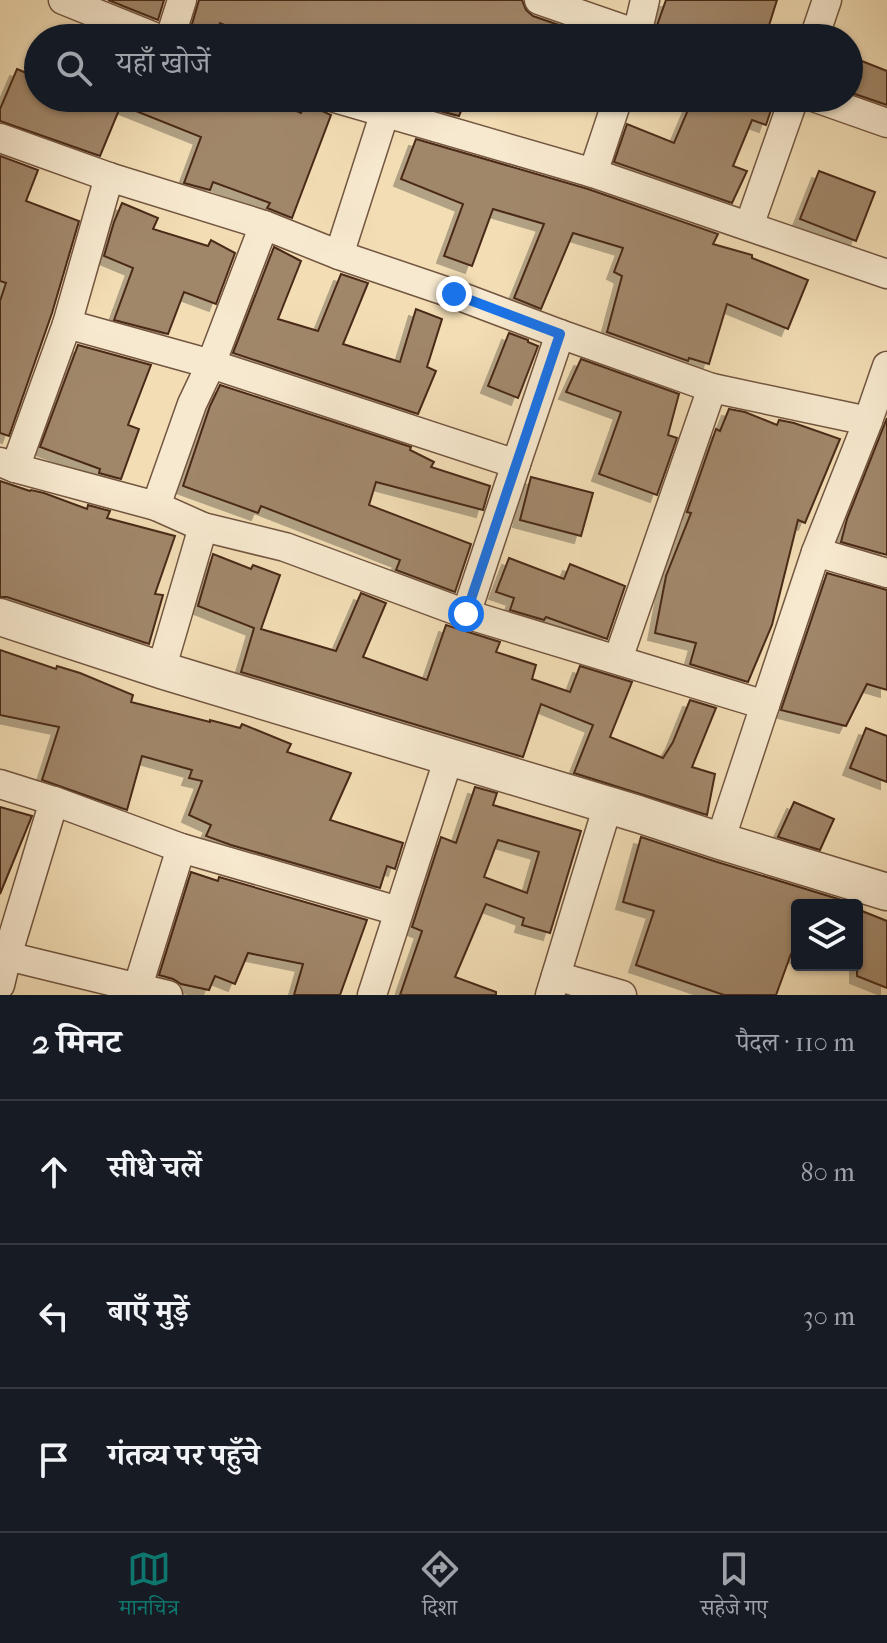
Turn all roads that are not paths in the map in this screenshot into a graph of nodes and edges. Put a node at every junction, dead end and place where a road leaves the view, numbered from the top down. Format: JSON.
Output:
{"nodes":[{"id":1,"x":63,"y":0,"type":"edge"},
{"id":2,"x":182,"y":0,"type":"edge"},
{"id":3,"x":539,"y":0,"type":"edge"},
{"id":4,"x":645,"y":0,"type":"edge"},
{"id":5,"x":827,"y":0,"type":"edge"},
{"id":6,"x":122,"y":24,"type":"edge"},
{"id":7,"x":174,"y":24,"type":"edge"},
{"id":8,"x":604,"y":24,"type":"edge"},
{"id":9,"x":640,"y":24,"type":"edge"},
{"id":10,"x":819,"y":24,"type":"edge"},
{"id":11,"x":385,"y":112,"type":"joint"},
{"id":12,"x":613,"y":112,"type":"edge"},
{"id":13,"x":789,"y":112,"type":"edge"},
{"id":14,"x":856,"y":112,"type":"edge"},
{"id":15,"x":887,"y":123,"type":"edge"},
{"id":16,"x":0,"y":138,"type":"edge"},
{"id":17,"x":593,"y":173,"type":"junction"},
{"id":18,"x":109,"y":177,"type":"junction"},
{"id":19,"x":264,"y":225,"type":"junction"},
{"id":20,"x":749,"y":226,"type":"junction"},
{"id":21,"x":339,"y":255,"type":"junction"},
{"id":22,"x":887,"y":274,"type":"edge"},
{"id":23,"x":67,"y":324,"type":"junction"},
{"id":24,"x":560,"y":334,"type":"junction"},
{"id":25,"x":211,"y":364,"type":"junction"},
{"id":26,"x":887,"y":366,"type":"edge"},
{"id":27,"x":712,"y":388,"type":"junction"},
{"id":28,"x":868,"y":421,"type":"junction"},
{"id":29,"x":516,"y":464,"type":"junction"},
{"id":30,"x":8,"y":465,"type":"edge"},
{"id":31,"x":156,"y":506,"type":"junction"},
{"id":32,"x":203,"y":527,"type":"junction"},
{"id":33,"x":816,"y":552,"type":"junction"},
{"id":34,"x":887,"y":573,"type":"edge"},
{"id":35,"x":466,"y":614,"type":"junction"},
{"id":36,"x":0,"y":617,"type":"edge"},
{"id":37,"x":618,"y":659,"type":"junction"},
{"id":38,"x":161,"y":670,"type":"junction"},
{"id":39,"x":765,"y":705,"type":"junction"},
{"id":40,"x":449,"y":757,"type":"junction"},
{"id":41,"x":0,"y":784,"type":"edge"},
{"id":42,"x":54,"y":801,"type":"junction"},
{"id":43,"x":608,"y":805,"type":"junction"},
{"id":44,"x":720,"y":841,"type":"junction"},
{"id":45,"x":181,"y":848,"type":"junction"},
{"id":46,"x":887,"y":892,"type":"edge"},
{"id":47,"x":398,"y":911,"type":"junction"},
{"id":48,"x":7,"y":956,"type":"junction"},
{"id":49,"x":0,"y":985,"type":"edge"},
{"id":50,"x":138,"y":986,"type":"junction"},
{"id":51,"x":553,"y":986,"type":"edge"},
{"id":52,"x":168,"y":995,"type":"edge"},
{"id":53,"x":372,"y":995,"type":"edge"},
{"id":54,"x":622,"y":995,"type":"edge"}],
"edges":[{"from":1,"to":6,"type":"street"},
{"from":2,"to":7,"type":"street"},
{"from":3,"to":8,"type":"street"},
{"from":4,"to":9,"type":"street"},
{"from":5,"to":10,"type":"street"},
{"from":11,"to":17,"type":"street"},
{"from":11,"to":21,"type":"street"},
{"from":12,"to":17,"type":"street"},
{"from":13,"to":20,"type":"street"},
{"from":14,"to":15,"type":"street"},
{"from":16,"to":18,"type":"street"},
{"from":17,"to":20,"type":"street"},
{"from":18,"to":19,"type":"street"},
{"from":18,"to":23,"type":"street"},
{"from":19,"to":21,"type":"street"},
{"from":19,"to":25,"type":"street"},
{"from":20,"to":22,"type":"street"},
{"from":21,"to":24,"type":"street"},
{"from":23,"to":25,"type":"street"},
{"from":23,"to":30,"type":"street"},
{"from":24,"to":27,"type":"street"},
{"from":24,"to":29,"type":"street"},
{"from":25,"to":29,"type":"street"},
{"from":25,"to":31,"type":"street"},
{"from":26,"to":28,"type":"street"},
{"from":27,"to":28,"type":"street"},
{"from":27,"to":37,"type":"street"},
{"from":28,"to":33,"type":"street"},
{"from":29,"to":35,"type":"street"},
{"from":30,"to":31,"type":"street"},
{"from":31,"to":32,"type":"street"},
{"from":32,"to":35,"type":"street"},
{"from":32,"to":38,"type":"street"},
{"from":33,"to":34,"type":"street"},
{"from":33,"to":39,"type":"street"},
{"from":35,"to":37,"type":"street"},
{"from":36,"to":38,"type":"street"},
{"from":37,"to":39,"type":"street"},
{"from":38,"to":40,"type":"street"},
{"from":39,"to":44,"type":"street"},
{"from":40,"to":43,"type":"street"},
{"from":40,"to":47,"type":"street"},
{"from":41,"to":42,"type":"street"},
{"from":42,"to":45,"type":"street"},
{"from":42,"to":48,"type":"street"},
{"from":43,"to":44,"type":"street"},
{"from":43,"to":51,"type":"street"},
{"from":44,"to":46,"type":"street"},
{"from":45,"to":47,"type":"street"},
{"from":45,"to":50,"type":"street"},
{"from":47,"to":53,"type":"street"},
{"from":48,"to":49,"type":"street"},
{"from":48,"to":50,"type":"street"},
{"from":50,"to":52,"type":"street"},
{"from":51,"to":54,"type":"street"}]}
